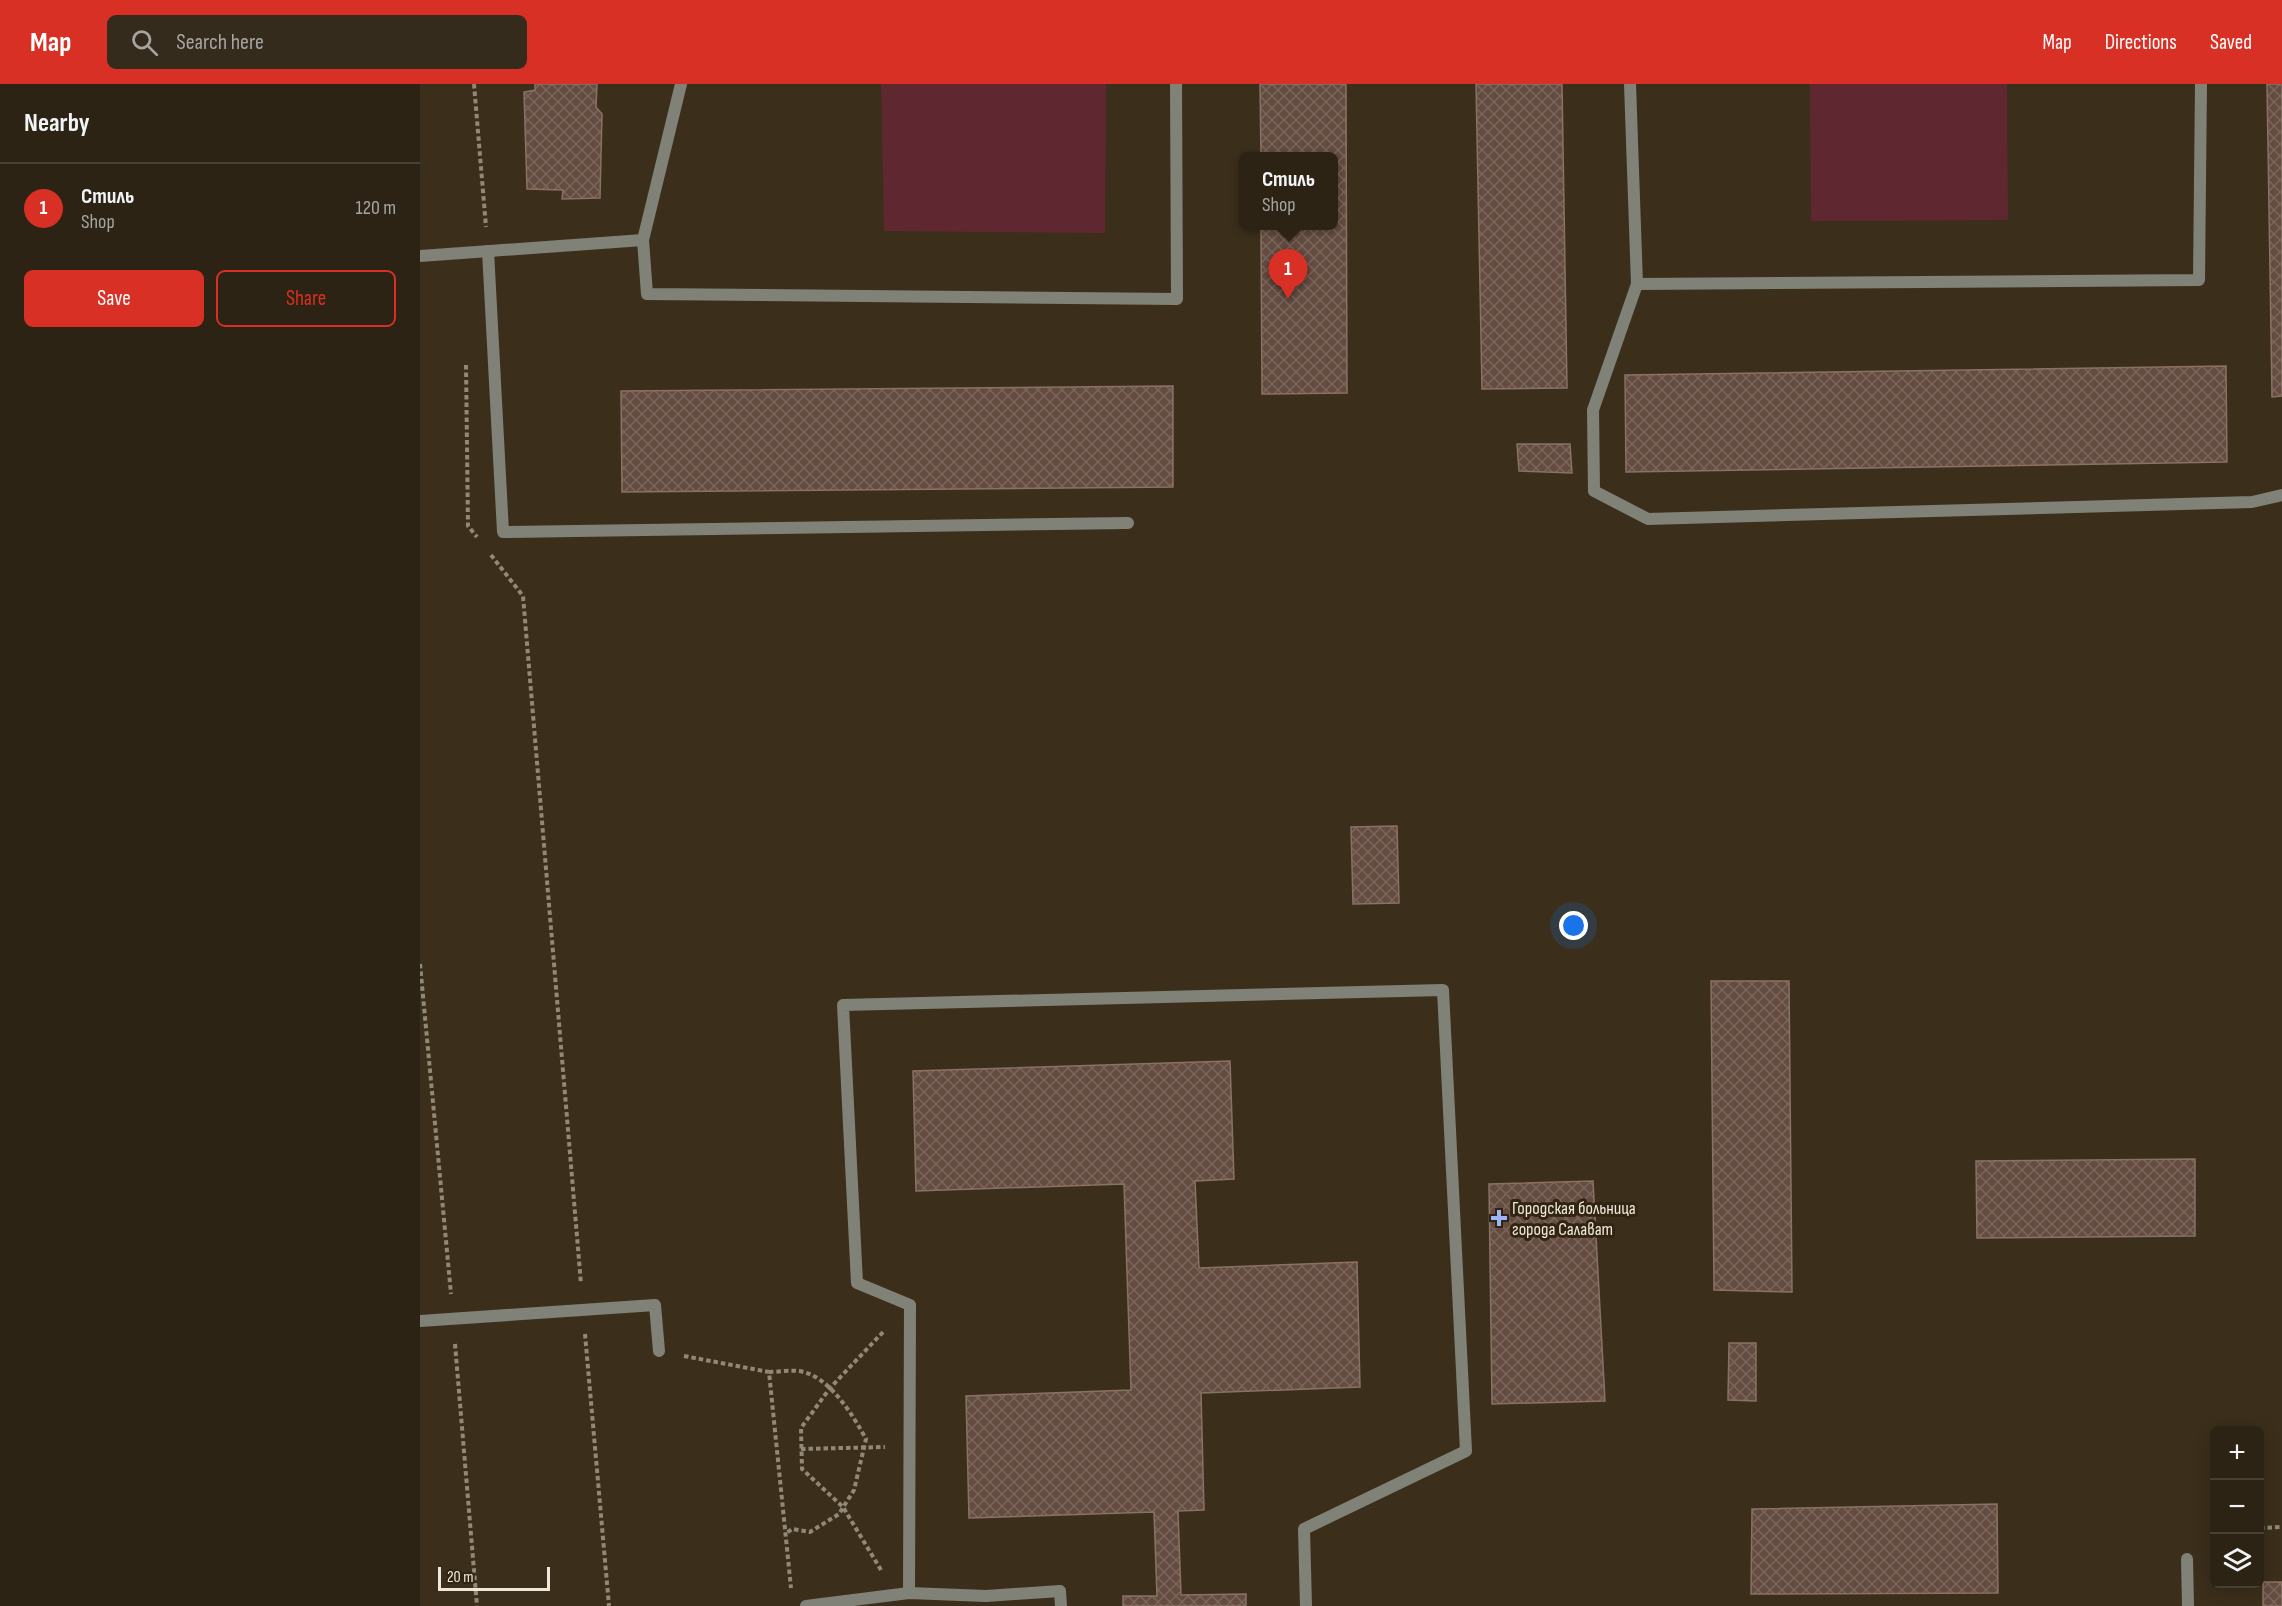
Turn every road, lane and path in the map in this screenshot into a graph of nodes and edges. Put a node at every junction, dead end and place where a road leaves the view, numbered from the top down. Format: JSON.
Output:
{"nodes":[{"id":1,"x":474,"y":84,"type":"edge"},
{"id":2,"x":681,"y":84,"type":"edge"},
{"id":3,"x":1176,"y":84,"type":"edge"},
{"id":4,"x":1630,"y":84,"type":"edge"},
{"id":5,"x":2201,"y":84,"type":"edge"},
{"id":6,"x":644,"y":240,"type":"junction"},
{"id":7,"x":488,"y":251,"type":"junction"},
{"id":8,"x":420,"y":256,"type":"edge"},
{"id":9,"x":1637,"y":284,"type":"junction"},
{"id":10,"x":465,"y":358,"type":"dead end"},
{"id":11,"x":2282,"y":495,"type":"edge"},
{"id":12,"x":1128,"y":523,"type":"dead end"},
{"id":13,"x":482,"y":543,"type":"dead end"},
{"id":14,"x":489,"y":552,"type":"dead end"},
{"id":15,"x":420,"y":964,"type":"edge"},
{"id":16,"x":910,"y":1305,"type":"junction"},
{"id":17,"x":583,"y":1309,"type":"junction"},
{"id":18,"x":453,"y":1318,"type":"junction"},
{"id":19,"x":420,"y":1321,"type":"edge"},
{"id":20,"x":659,"y":1351,"type":"joint"},
{"id":21,"x":769,"y":1372,"type":"junction"},
{"id":22,"x":830,"y":1388,"type":"junction"},
{"id":23,"x":908,"y":1446,"type":"junction"},
{"id":24,"x":865,"y":1448,"type":"junction"},
{"id":25,"x":801,"y":1449,"type":"junction"},
{"id":26,"x":843,"y":1507,"type":"junction"},
{"id":27,"x":2282,"y":1527,"type":"edge"},
{"id":28,"x":2264,"y":1528,"type":"edge"},
{"id":29,"x":785,"y":1534,"type":"junction"},
{"id":30,"x":2187,"y":1559,"type":"dead end"},
{"id":31,"x":909,"y":1593,"type":"junction"},
{"id":32,"x":895,"y":1594,"type":"junction"},
{"id":33,"x":792,"y":1596,"type":"dead end"},
{"id":34,"x":477,"y":1606,"type":"edge"},
{"id":35,"x":609,"y":1606,"type":"edge"},
{"id":36,"x":806,"y":1606,"type":"edge"},
{"id":37,"x":1061,"y":1606,"type":"edge"},
{"id":38,"x":1306,"y":1606,"type":"edge"},
{"id":39,"x":2188,"y":1606,"type":"edge"}],
"edges":[{"from":1,"to":7,"type":"path"},
{"from":2,"to":6,"type":"lane"},
{"from":3,"to":6,"type":"lane"},
{"from":4,"to":9,"type":"lane"},
{"from":5,"to":9,"type":"lane"},
{"from":6,"to":7,"type":"lane"},
{"from":7,"to":8,"type":"lane"},
{"from":7,"to":12,"type":"lane"},
{"from":9,"to":11,"type":"lane"},
{"from":10,"to":13,"type":"path"},
{"from":14,"to":17,"type":"path"},
{"from":15,"to":18,"type":"path"},
{"from":16,"to":22,"type":"path"},
{"from":16,"to":23,"type":"lane"},
{"from":16,"to":38,"type":"lane"},
{"from":17,"to":18,"type":"lane"},
{"from":17,"to":20,"type":"lane"},
{"from":17,"to":35,"type":"path"},
{"from":18,"to":19,"type":"lane"},
{"from":18,"to":34,"type":"path"},
{"from":20,"to":21,"type":"path"},
{"from":21,"to":22,"type":"path"},
{"from":21,"to":29,"type":"path"},
{"from":22,"to":24,"type":"path"},
{"from":22,"to":25,"type":"path"},
{"from":23,"to":24,"type":"path"},
{"from":23,"to":31,"type":"lane"},
{"from":24,"to":25,"type":"path"},
{"from":24,"to":26,"type":"path"},
{"from":25,"to":26,"type":"path"},
{"from":26,"to":29,"type":"path"},
{"from":26,"to":32,"type":"path"},
{"from":27,"to":28,"type":"path"},
{"from":29,"to":33,"type":"path"},
{"from":30,"to":39,"type":"lane"},
{"from":31,"to":32,"type":"lane"},
{"from":31,"to":37,"type":"lane"},
{"from":32,"to":36,"type":"lane"}]}
